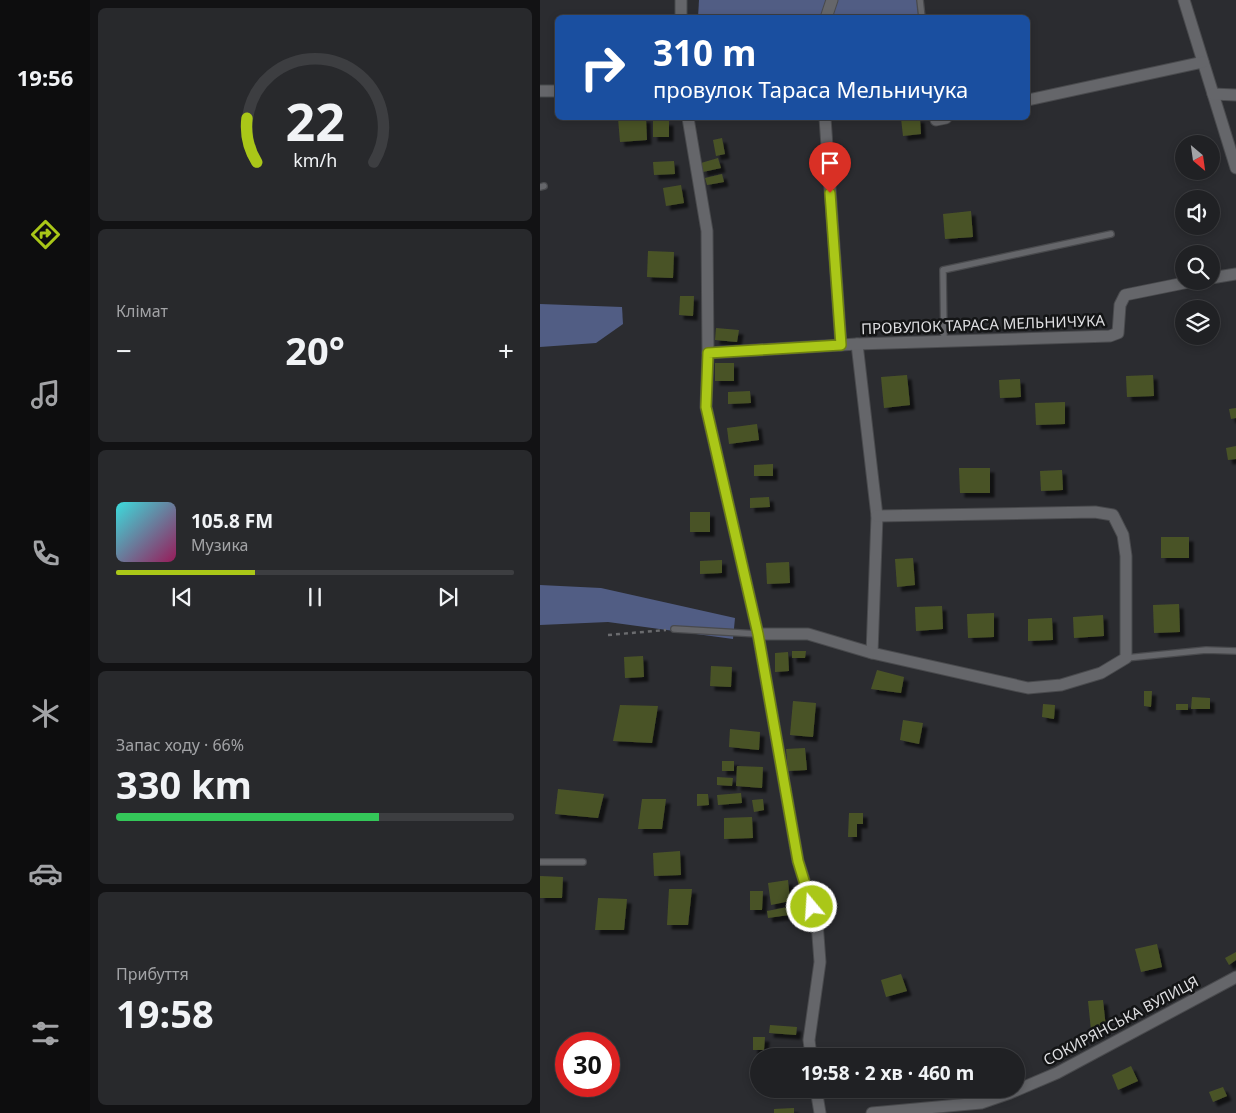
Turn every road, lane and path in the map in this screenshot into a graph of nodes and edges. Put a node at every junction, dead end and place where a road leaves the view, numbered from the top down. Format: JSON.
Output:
{"nodes":[{"id":1,"x":681,"y":0,"type":"edge"},
{"id":2,"x":832,"y":0,"type":"edge"},
{"id":3,"x":920,"y":0,"type":"edge"},
{"id":4,"x":1184,"y":0,"type":"edge"},
{"id":5,"x":681,"y":15,"type":"edge"},
{"id":6,"x":827,"y":15,"type":"edge"},
{"id":7,"x":922,"y":15,"type":"edge"},
{"id":8,"x":1203,"y":62,"type":"junction"},
{"id":9,"x":540,"y":91,"type":"edge"},
{"id":10,"x":555,"y":91,"type":"edge"},
{"id":11,"x":1213,"y":94,"type":"junction"},
{"id":12,"x":1236,"y":95,"type":"edge"},
{"id":13,"x":1030,"y":100,"type":"edge"},
{"id":14,"x":688,"y":120,"type":"edge"},
{"id":15,"x":825,"y":120,"type":"edge"},
{"id":16,"x":1236,"y":168,"type":"edge"},
{"id":17,"x":1111,"y":234,"type":"dead end"},
{"id":18,"x":1236,"y":274,"type":"edge"},
{"id":19,"x":1220,"y":277,"type":"edge"},
{"id":20,"x":1175,"y":285,"type":"edge"},
{"id":21,"x":944,"y":343,"type":"junction"},
{"id":22,"x":857,"y":344,"type":"junction"},
{"id":23,"x":841,"y":345,"type":"junction"},
{"id":24,"x":708,"y":353,"type":"junction"},
{"id":25,"x":877,"y":516,"type":"junction"},
{"id":26,"x":674,"y":629,"type":"joint"},
{"id":27,"x":758,"y":634,"type":"junction"},
{"id":28,"x":608,"y":635,"type":"dead end"},
{"id":29,"x":1236,"y":651,"type":"edge"},
{"id":30,"x":872,"y":653,"type":"junction"},
{"id":31,"x":1126,"y":658,"type":"junction"},
{"id":32,"x":540,"y":862,"type":"edge"},
{"id":33,"x":582,"y":862,"type":"dead end"},
{"id":34,"x":1236,"y":977,"type":"edge"},
{"id":35,"x":810,"y":1048,"type":"edge"},
{"id":36,"x":818,"y":1098,"type":"edge"},
{"id":37,"x":982,"y":1108,"type":"edge"},
{"id":38,"x":820,"y":1113,"type":"edge"},
{"id":39,"x":872,"y":1113,"type":"edge"}],
"edges":[{"from":1,"to":5,"type":"street"},
{"from":2,"to":6,"type":"street"},
{"from":3,"to":7,"type":"lane"},
{"from":4,"to":8,"type":"street"},
{"from":8,"to":11,"type":"street"},
{"from":8,"to":13,"type":"street"},
{"from":9,"to":10,"type":"street"},
{"from":11,"to":12,"type":"street"},
{"from":11,"to":16,"type":"street"},
{"from":14,"to":24,"type":"street"},
{"from":15,"to":23,"type":"street"},
{"from":17,"to":21,"type":"lane"},
{"from":18,"to":19,"type":"street"},
{"from":20,"to":21,"type":"street","name":"ПРОВУЛОК ТАРАСА МЕЛЬНИЧУКА"},
{"from":21,"to":22,"type":"street","name":"ПРОВУЛОК ТАРАСА МЕЛЬНИЧУКА"},
{"from":22,"to":23,"type":"street","name":"ПРОВУЛОК ТАРАСА МЕЛЬНИЧУКА"},
{"from":22,"to":25,"type":"street"},
{"from":23,"to":24,"type":"street","name":"ПРОВУЛОК ТАРАСА МЕЛЬНИЧУКА"},
{"from":24,"to":27,"type":"street"},
{"from":25,"to":30,"type":"street"},
{"from":25,"to":31,"type":"street"},
{"from":26,"to":27,"type":"lane"},
{"from":26,"to":28,"type":"path"},
{"from":27,"to":30,"type":"street"},
{"from":27,"to":35,"type":"street"},
{"from":29,"to":31,"type":"lane"},
{"from":30,"to":31,"type":"street"},
{"from":32,"to":33,"type":"lane"},
{"from":34,"to":37,"type":"street","name":"СОКИРЯНСЬКА ВУЛИЦЯ"},
{"from":36,"to":38,"type":"street"},
{"from":37,"to":39,"type":"street","name":"СОКИРЯНСЬКА ВУЛИЦЯ"}]}
